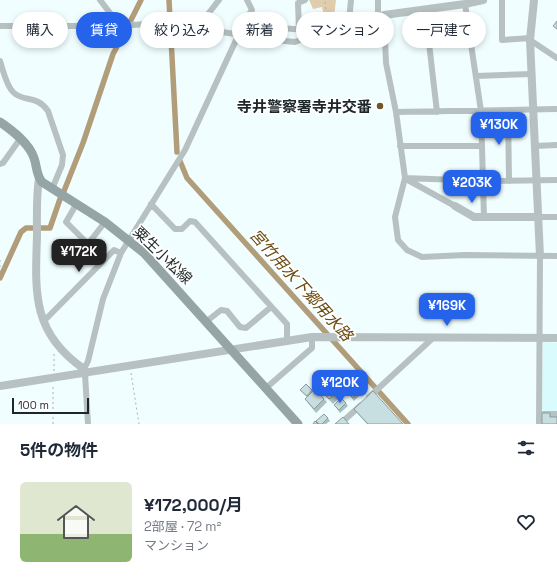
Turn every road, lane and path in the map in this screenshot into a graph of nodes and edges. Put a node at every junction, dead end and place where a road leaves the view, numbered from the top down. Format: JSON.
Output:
{"nodes":[{"id":1,"x":100,"y":0,"type":"edge"},
{"id":2,"x":247,"y":0,"type":"edge"},
{"id":3,"x":305,"y":0,"type":"edge"},
{"id":4,"x":351,"y":0,"type":"edge"},
{"id":5,"x":378,"y":0,"type":"edge"},
{"id":6,"x":483,"y":0,"type":"edge"},
{"id":7,"x":502,"y":0,"type":"edge"},
{"id":8,"x":534,"y":0,"type":"edge"},
{"id":9,"x":215,"y":2,"type":"edge"},
{"id":10,"x":325,"y":2,"type":"dead end"},
{"id":11,"x":465,"y":4,"type":"junction"},
{"id":12,"x":426,"y":9,"type":"junction"},
{"id":13,"x":109,"y":12,"type":"edge"},
{"id":14,"x":208,"y":12,"type":"edge"},
{"id":15,"x":251,"y":12,"type":"edge"},
{"id":16,"x":298,"y":12,"type":"edge"},
{"id":17,"x":325,"y":12,"type":"edge"},
{"id":18,"x":350,"y":12,"type":"edge"},
{"id":19,"x":380,"y":12,"type":"edge"},
{"id":20,"x":394,"y":13,"type":"edge"},
{"id":21,"x":0,"y":26,"type":"edge"},
{"id":22,"x":76,"y":26,"type":"edge"},
{"id":23,"x":530,"y":39,"type":"junction"},
{"id":24,"x":232,"y":45,"type":"edge"},
{"id":25,"x":384,"y":48,"type":"edge"},
{"id":26,"x":557,"y":58,"type":"edge"},
{"id":27,"x":0,"y":61,"type":"edge"},
{"id":28,"x":532,"y":74,"type":"junction"},
{"id":29,"x":476,"y":76,"type":"junction"},
{"id":30,"x":557,"y":109,"type":"edge"},
{"id":31,"x":533,"y":110,"type":"junction"},
{"id":32,"x":481,"y":111,"type":"junction"},
{"id":33,"x":508,"y":111,"type":"junction"},
{"id":34,"x":396,"y":112,"type":"junction"},
{"id":35,"x":437,"y":112,"type":"junction"},
{"id":36,"x":0,"y":122,"type":"edge"},
{"id":37,"x":20,"y":138,"type":"junction"},
{"id":38,"x":557,"y":145,"type":"edge"},
{"id":39,"x":400,"y":146,"type":"junction"},
{"id":40,"x":481,"y":146,"type":"junction"},
{"id":41,"x":535,"y":146,"type":"junction"},
{"id":42,"x":0,"y":164,"type":"edge"},
{"id":43,"x":39,"y":178,"type":"junction"},
{"id":44,"x":405,"y":178,"type":"junction"},
{"id":45,"x":538,"y":180,"type":"junction"},
{"id":46,"x":557,"y":180,"type":"edge"},
{"id":47,"x":483,"y":181,"type":"junction"},
{"id":48,"x":509,"y":181,"type":"junction"},
{"id":49,"x":52,"y":189,"type":"junction"},
{"id":50,"x":77,"y":203,"type":"junction"},
{"id":51,"x":151,"y":204,"type":"junction"},
{"id":52,"x":455,"y":206,"type":"joint"},
{"id":53,"x":539,"y":217,"type":"junction"},
{"id":54,"x":557,"y":217,"type":"edge"},
{"id":55,"x":484,"y":218,"type":"junction"},
{"id":56,"x":105,"y":222,"type":"junction"},
{"id":57,"x":129,"y":240,"type":"junction"},
{"id":58,"x":121,"y":253,"type":"junction"},
{"id":59,"x":540,"y":256,"type":"junction"},
{"id":60,"x":557,"y":256,"type":"edge"},
{"id":61,"x":0,"y":260,"type":"edge"},
{"id":62,"x":0,"y":271,"type":"edge"},
{"id":63,"x":271,"y":307,"type":"junction"},
{"id":64,"x":44,"y":321,"type":"junction"},
{"id":65,"x":207,"y":321,"type":"junction"},
{"id":66,"x":312,"y":337,"type":"junction"},
{"id":67,"x":434,"y":337,"type":"junction"},
{"id":68,"x":540,"y":338,"type":"junction"},
{"id":69,"x":557,"y":338,"type":"edge"},
{"id":70,"x":287,"y":340,"type":"junction"},
{"id":71,"x":55,"y":342,"type":"junction"},
{"id":72,"x":232,"y":350,"type":"junction"},
{"id":73,"x":130,"y":366,"type":"junction"},
{"id":74,"x":84,"y":371,"type":"junction"},
{"id":75,"x":54,"y":378,"type":"junction"},
{"id":76,"x":0,"y":386,"type":"edge"},
{"id":77,"x":266,"y":388,"type":"junction"},
{"id":78,"x":539,"y":414,"type":"junction"},
{"id":79,"x":557,"y":414,"type":"edge"},
{"id":80,"x":295,"y":423,"type":"edge"},
{"id":81,"x":53,"y":424,"type":"edge"},
{"id":82,"x":88,"y":424,"type":"edge"},
{"id":83,"x":139,"y":424,"type":"edge"},
{"id":84,"x":340,"y":424,"type":"edge"},
{"id":85,"x":539,"y":424,"type":"edge"}],
"edges":[{"from":1,"to":13,"type":"street"},
{"from":2,"to":15,"type":"street"},
{"from":3,"to":16,"type":"street"},
{"from":4,"to":18,"type":"street"},
{"from":5,"to":19,"type":"street"},
{"from":6,"to":11,"type":"street"},
{"from":7,"to":23,"type":"street"},
{"from":8,"to":23,"type":"street"},
{"from":9,"to":14,"type":"street"},
{"from":10,"to":17,"type":"path"},
{"from":11,"to":12,"type":"street"},
{"from":11,"to":29,"type":"street"},
{"from":12,"to":20,"type":"street"},
{"from":12,"to":35,"type":"street"},
{"from":21,"to":22,"type":"street"},
{"from":23,"to":26,"type":"street"},
{"from":23,"to":28,"type":"street"},
{"from":24,"to":51,"type":"street"},
{"from":25,"to":34,"type":"street"},
{"from":27,"to":49,"type":"street"},
{"from":28,"to":29,"type":"street"},
{"from":28,"to":31,"type":"street"},
{"from":29,"to":32,"type":"street"},
{"from":30,"to":31,"type":"street"},
{"from":31,"to":33,"type":"street"},
{"from":31,"to":41,"type":"street"},
{"from":32,"to":33,"type":"street"},
{"from":32,"to":35,"type":"street"},
{"from":32,"to":40,"type":"street"},
{"from":33,"to":48,"type":"street"},
{"from":34,"to":35,"type":"street"},
{"from":34,"to":39,"type":"street"},
{"from":36,"to":37,"type":"main road"},
{"from":37,"to":42,"type":"street"},
{"from":37,"to":43,"type":"main road"},
{"from":38,"to":41,"type":"street"},
{"from":39,"to":40,"type":"street"},
{"from":39,"to":44,"type":"street"},
{"from":40,"to":47,"type":"street"},
{"from":41,"to":45,"type":"street"},
{"from":43,"to":49,"type":"main road","name":"粟生小松線"},
{"from":43,"to":64,"type":"street"},
{"from":44,"to":47,"type":"street"},
{"from":44,"to":52,"type":"street"},
{"from":44,"to":59,"type":"street"},
{"from":45,"to":46,"type":"street"},
{"from":45,"to":48,"type":"street"},
{"from":45,"to":53,"type":"street"},
{"from":47,"to":48,"type":"street"},
{"from":47,"to":55,"type":"street"},
{"from":49,"to":50,"type":"main road","name":"粟生小松線"},
{"from":50,"to":56,"type":"main road","name":"粟生小松線"},
{"from":50,"to":56,"type":"street"},
{"from":51,"to":57,"type":"street"},
{"from":51,"to":63,"type":"street"},
{"from":52,"to":55,"type":"street"},
{"from":53,"to":54,"type":"street"},
{"from":53,"to":55,"type":"street"},
{"from":53,"to":59,"type":"street"},
{"from":56,"to":57,"type":"main road","name":"粟生小松線"},
{"from":57,"to":58,"type":"street"},
{"from":57,"to":65,"type":"main road","name":"粟生小松線"},
{"from":58,"to":64,"type":"street"},
{"from":58,"to":74,"type":"street"},
{"from":59,"to":60,"type":"street"},
{"from":59,"to":68,"type":"street"},
{"from":61,"to":62,"type":"path"},
{"from":63,"to":65,"type":"street"},
{"from":63,"to":70,"type":"street"},
{"from":64,"to":71,"type":"street"},
{"from":65,"to":72,"type":"main road","name":"粟生小松線"},
{"from":66,"to":67,"type":"street"},
{"from":66,"to":70,"type":"street"},
{"from":66,"to":77,"type":"street"},
{"from":67,"to":68,"type":"street"},
{"from":67,"to":84,"type":"street"},
{"from":68,"to":69,"type":"street"},
{"from":68,"to":78,"type":"street"},
{"from":70,"to":72,"type":"street"},
{"from":71,"to":74,"type":"street"},
{"from":71,"to":75,"type":"path"},
{"from":72,"to":73,"type":"street"},
{"from":72,"to":77,"type":"main road","name":"粟生小松線"},
{"from":73,"to":74,"type":"street"},
{"from":73,"to":83,"type":"path"},
{"from":74,"to":75,"type":"street"},
{"from":74,"to":82,"type":"street"},
{"from":75,"to":76,"type":"street"},
{"from":75,"to":81,"type":"path"},
{"from":77,"to":80,"type":"main road","name":"粟生小松線"},
{"from":78,"to":79,"type":"street"},
{"from":78,"to":85,"type":"street"}]}
